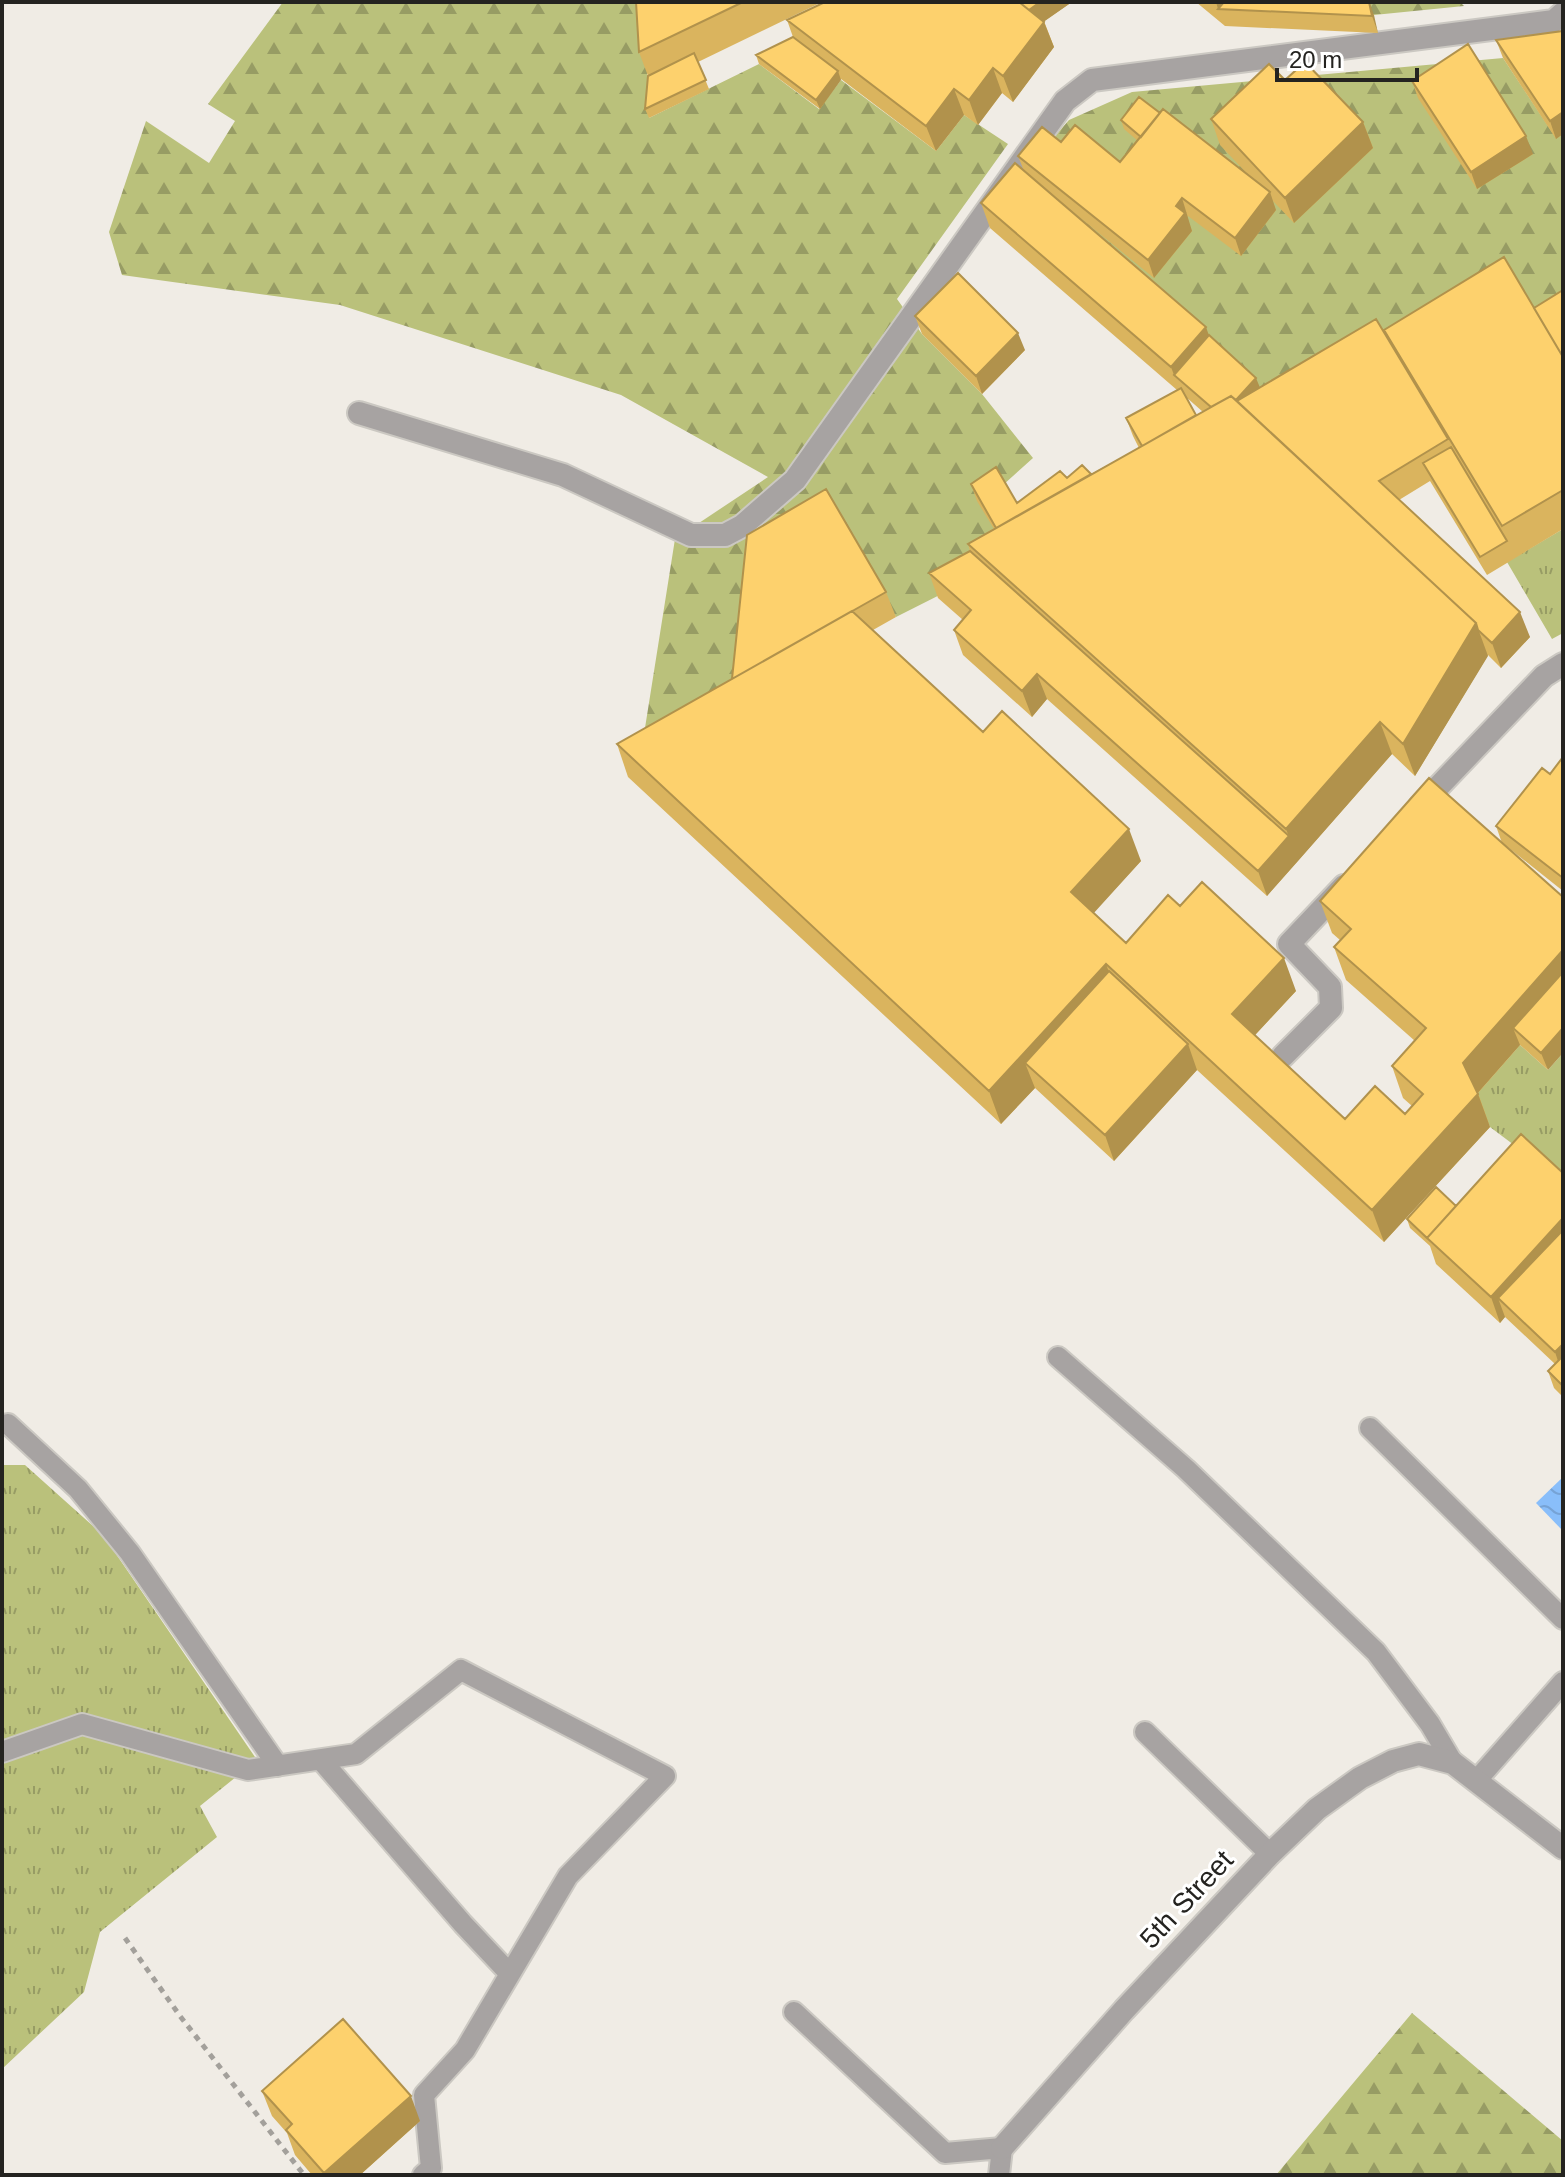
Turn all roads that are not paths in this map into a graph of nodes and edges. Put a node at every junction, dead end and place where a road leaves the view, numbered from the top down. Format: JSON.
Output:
{"nodes":[{"id":1,"x":1563,"y":13,"type":"edge"},
{"id":2,"x":359,"y":413,"type":"dead end"},
{"id":3,"x":1563,"y":664,"type":"edge"},
{"id":4,"x":1406,"y":821,"type":"edge"},
{"id":5,"x":1363,"y":866,"type":"edge"},
{"id":6,"x":1283,"y":1056,"type":"edge"},
{"id":7,"x":1058,"y":1357,"type":"dead end"},
{"id":8,"x":8,"y":1424,"type":"dead end"},
{"id":9,"x":1370,"y":1428,"type":"dead end"},
{"id":10,"x":1563,"y":1619,"type":"edge"},
{"id":11,"x":1563,"y":1682,"type":"edge"},
{"id":12,"x":1145,"y":1732,"type":"dead end"},
{"id":13,"x":2,"y":1752,"type":"edge"},
{"id":14,"x":321,"y":1760,"type":"junction"},
{"id":15,"x":1453,"y":1763,"type":"junction"},
{"id":16,"x":278,"y":1766,"type":"junction"},
{"id":17,"x":1476,"y":1781,"type":"junction"},
{"id":18,"x":1563,"y":1848,"type":"edge"},
{"id":19,"x":1270,"y":1854,"type":"junction"},
{"id":20,"x":510,"y":1974,"type":"junction"},
{"id":21,"x":794,"y":2012,"type":"dead end"},
{"id":22,"x":1002,"y":2148,"type":"junction"},
{"id":23,"x":423,"y":2175,"type":"edge"},
{"id":24,"x":999,"y":2175,"type":"edge"}],
"edges":[{"from":1,"to":2,"type":"street"},
{"from":3,"to":4,"type":"street"},
{"from":5,"to":6,"type":"street"},
{"from":7,"to":15,"type":"lane"},
{"from":8,"to":16,"type":"lane"},
{"from":9,"to":10,"type":"lane"},
{"from":11,"to":17,"type":"lane"},
{"from":12,"to":19,"type":"lane"},
{"from":13,"to":16,"type":"lane"},
{"from":14,"to":16,"type":"lane"},
{"from":14,"to":20,"type":"lane"},
{"from":14,"to":20,"type":"lane"},
{"from":15,"to":17,"type":"street"},
{"from":15,"to":19,"type":"street","name":"5th Street"},
{"from":17,"to":18,"type":"street"},
{"from":19,"to":22,"type":"street","name":"5th Street"},
{"from":20,"to":23,"type":"lane"},
{"from":21,"to":22,"type":"lane"},
{"from":22,"to":24,"type":"lane"}]}
